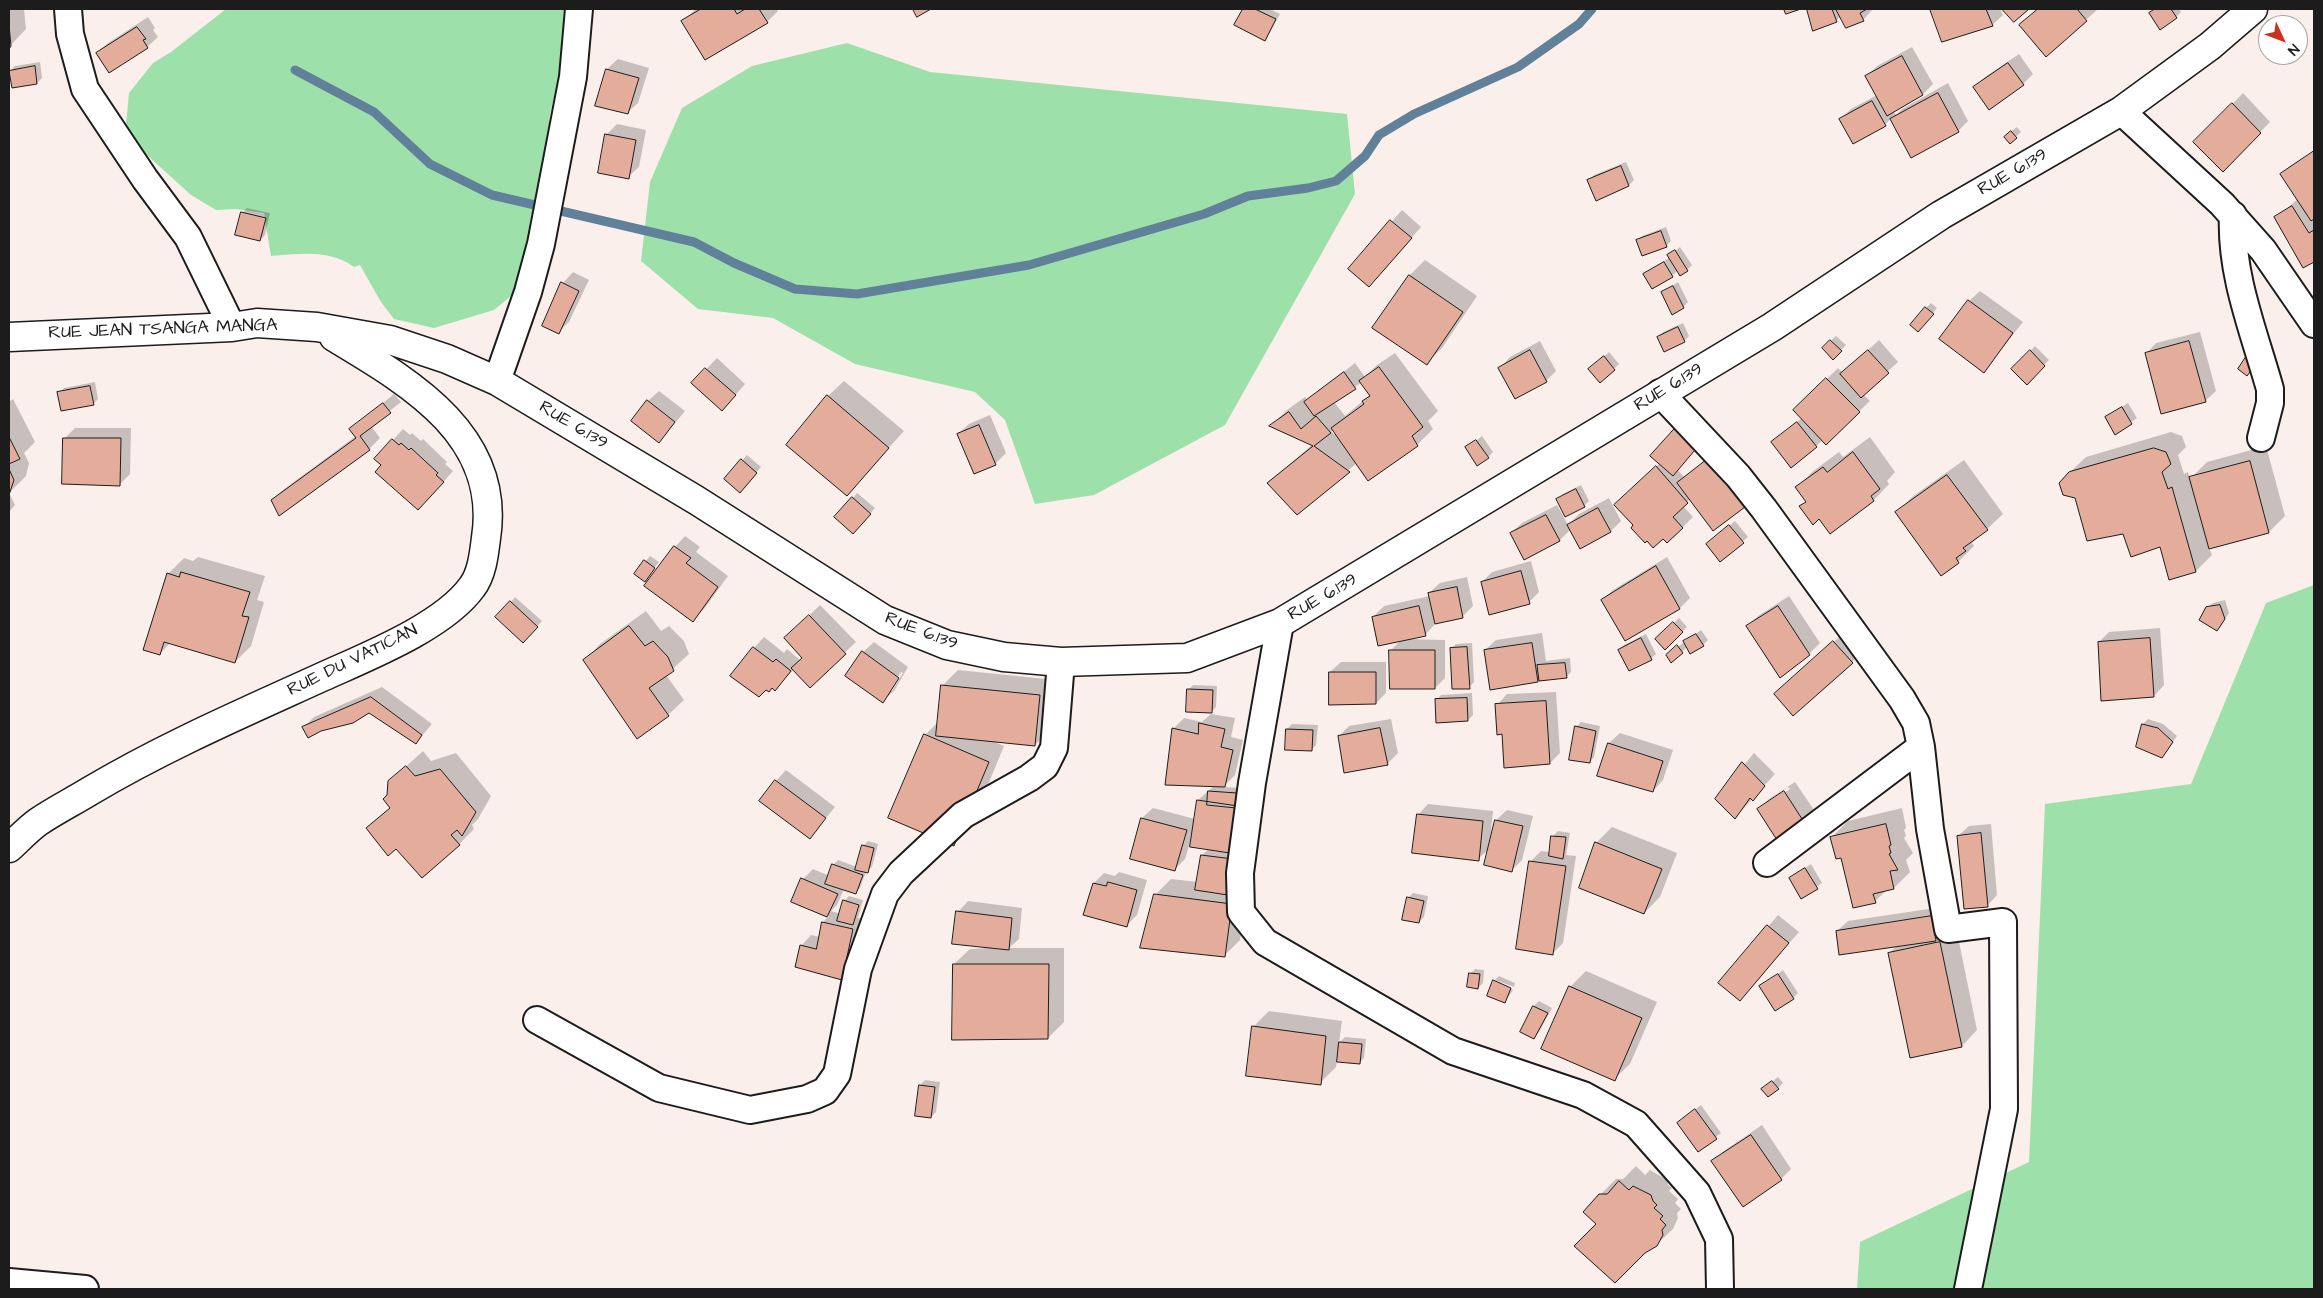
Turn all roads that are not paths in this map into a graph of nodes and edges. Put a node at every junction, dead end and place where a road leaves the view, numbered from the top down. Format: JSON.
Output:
{"nodes":[{"id":1,"x":68,"y":9,"type":"edge"},
{"id":2,"x":579,"y":9,"type":"edge"},
{"id":3,"x":2253,"y":9,"type":"edge"},
{"id":4,"x":2121,"y":111,"type":"junction"},
{"id":5,"x":2233,"y":215,"type":"junction"},
{"id":6,"x":2314,"y":324,"type":"edge"},
{"id":7,"x":232,"y":327,"type":"junction"},
{"id":8,"x":317,"y":327,"type":"junction"},
{"id":9,"x":9,"y":337,"type":"edge"},
{"id":10,"x":496,"y":381,"type":"junction"},
{"id":11,"x":1660,"y":393,"type":"junction"},
{"id":12,"x":2261,"y":438,"type":"dead end"},
{"id":13,"x":1280,"y":623,"type":"junction"},
{"id":14,"x":1061,"y":662,"type":"junction"},
{"id":15,"x":1921,"y":747,"type":"junction"},
{"id":16,"x":9,"y":848,"type":"edge"},
{"id":17,"x":1767,"y":862,"type":"dead end"},
{"id":18,"x":537,"y":1020,"type":"dead end"},
{"id":19,"x":9,"y":1282,"type":"edge"},
{"id":20,"x":85,"y":1289,"type":"edge"},
{"id":21,"x":1720,"y":1289,"type":"edge"},
{"id":22,"x":1968,"y":1289,"type":"edge"}],
"edges":[{"from":1,"to":7,"type":"street"},
{"from":2,"to":10,"type":"street"},
{"from":3,"to":4,"type":"street","name":"RUE 6.139"},
{"from":4,"to":5,"type":"street"},
{"from":4,"to":11,"type":"street","name":"RUE 6.139"},
{"from":5,"to":6,"type":"street"},
{"from":5,"to":12,"type":"street"},
{"from":7,"to":8,"type":"street","name":"RUE JEAN TSANGA MANGA"},
{"from":7,"to":9,"type":"street","name":"RUE JEAN TSANGA MANGA"},
{"from":8,"to":10,"type":"street","name":"RUE 6.139"},
{"from":8,"to":16,"type":"street","name":"RUE DU VATICAN"},
{"from":10,"to":14,"type":"street","name":"RUE 6.139"},
{"from":11,"to":13,"type":"street","name":"RUE 6.139"},
{"from":11,"to":15,"type":"street"},
{"from":13,"to":14,"type":"street","name":"RUE 6.139"},
{"from":13,"to":21,"type":"street"},
{"from":14,"to":18,"type":"street"},
{"from":15,"to":17,"type":"street"},
{"from":15,"to":22,"type":"street"},
{"from":19,"to":20,"type":"street"}]}
